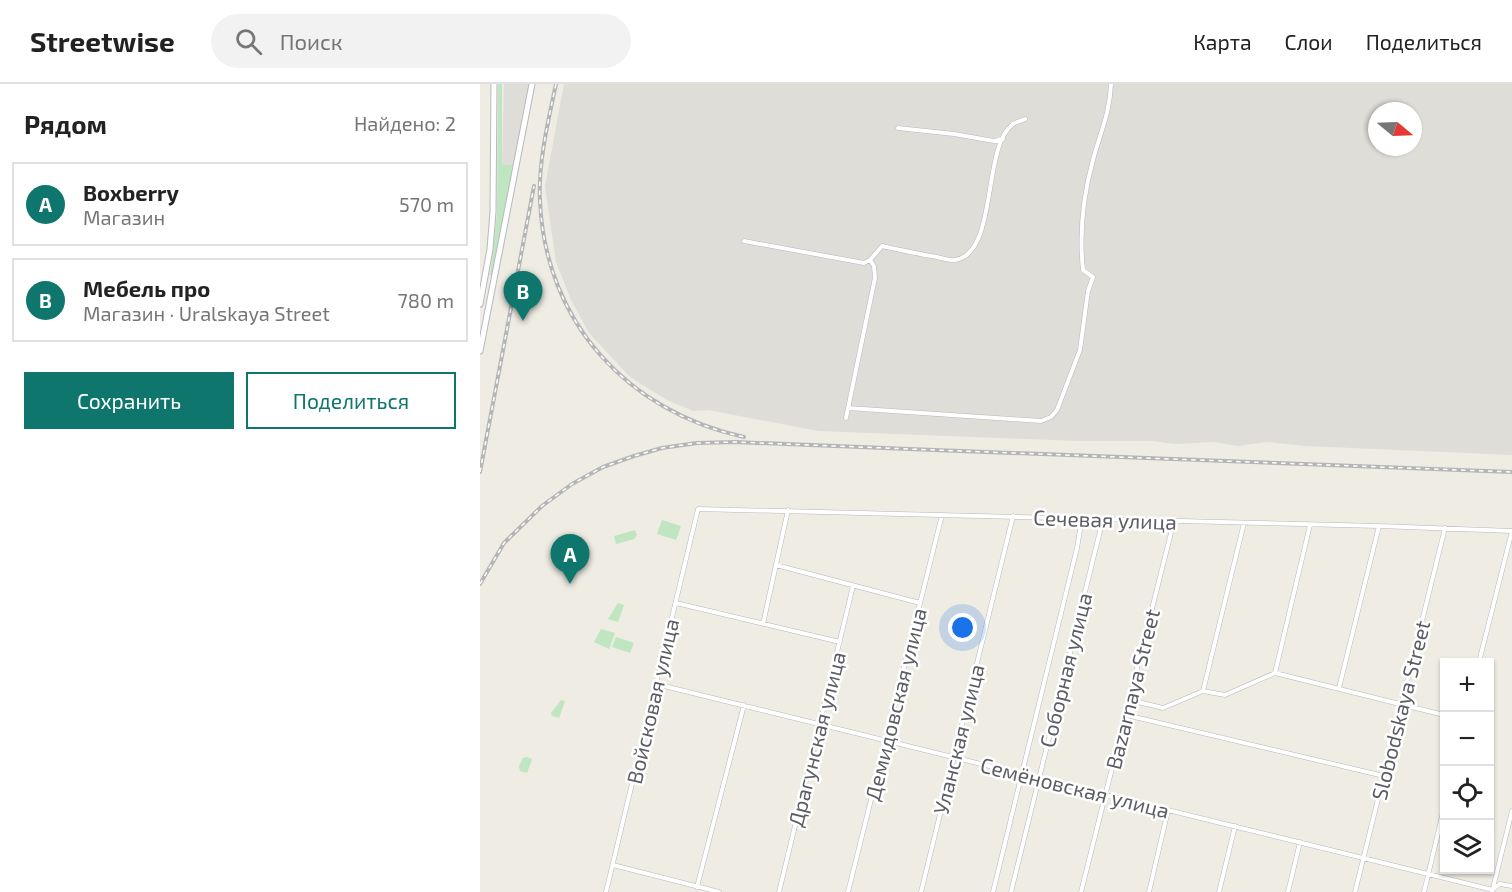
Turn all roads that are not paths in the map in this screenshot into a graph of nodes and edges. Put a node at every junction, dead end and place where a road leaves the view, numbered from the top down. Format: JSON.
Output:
{"nodes":[{"id":1,"x":494,"y":84,"type":"edge"},
{"id":2,"x":532,"y":84,"type":"edge"},
{"id":3,"x":1111,"y":84,"type":"edge"},
{"id":4,"x":1024,"y":119,"type":"dead end"},
{"id":5,"x":897,"y":128,"type":"dead end"},
{"id":6,"x":1003,"y":140,"type":"junction"},
{"id":7,"x":744,"y":242,"type":"dead end"},
{"id":8,"x":870,"y":260,"type":"junction"},
{"id":9,"x":485,"y":277,"type":"junction"},
{"id":10,"x":495,"y":278,"type":"junction"},
{"id":11,"x":480,"y":304,"type":"edge"},
{"id":12,"x":480,"y":351,"type":"edge"},
{"id":13,"x":848,"y":408,"type":"junction"},
{"id":14,"x":846,"y":418,"type":"dead end"},
{"id":15,"x":698,"y":510,"type":"joint"},
{"id":16,"x":788,"y":510,"type":"junction"},
{"id":17,"x":942,"y":515,"type":"junction"},
{"id":18,"x":1013,"y":516,"type":"junction"},
{"id":19,"x":1082,"y":518,"type":"junction"},
{"id":20,"x":1103,"y":519,"type":"junction"},
{"id":21,"x":1174,"y":521,"type":"junction"},
{"id":22,"x":1244,"y":523,"type":"junction"},
{"id":23,"x":1310,"y":525,"type":"junction"},
{"id":24,"x":1379,"y":526,"type":"junction"},
{"id":25,"x":1445,"y":528,"type":"junction"},
{"id":26,"x":1512,"y":531,"type":"edge"},
{"id":27,"x":776,"y":565,"type":"junction"},
{"id":28,"x":853,"y":586,"type":"junction"},
{"id":29,"x":676,"y":603,"type":"junction"},
{"id":30,"x":920,"y":603,"type":"junction"},
{"id":31,"x":763,"y":624,"type":"junction"},
{"id":32,"x":840,"y":642,"type":"junction"},
{"id":33,"x":1480,"y":658,"type":"edge"},
{"id":34,"x":1275,"y":673,"type":"junction"},
{"id":35,"x":656,"y":684,"type":"junction"},
{"id":36,"x":1339,"y":688,"type":"junction"},
{"id":37,"x":1203,"y":691,"type":"junction"},
{"id":38,"x":1130,"y":700,"type":"junction"},
{"id":39,"x":1402,"y":703,"type":"junction"},
{"id":40,"x":744,"y":705,"type":"junction"},
{"id":41,"x":1440,"y":714,"type":"edge"},
{"id":42,"x":1126,"y":715,"type":"junction"},
{"id":43,"x":820,"y":724,"type":"junction"},
{"id":44,"x":886,"y":740,"type":"junction"},
{"id":45,"x":954,"y":758,"type":"junction"},
{"id":46,"x":1022,"y":773,"type":"junction"},
{"id":47,"x":1384,"y":776,"type":"junction"},
{"id":48,"x":1038,"y":778,"type":"junction"},
{"id":49,"x":1105,"y":795,"type":"junction"},
{"id":50,"x":1168,"y":810,"type":"junction"},
{"id":51,"x":1512,"y":811,"type":"edge"},
{"id":52,"x":1441,"y":820,"type":"edge"},
{"id":53,"x":1235,"y":826,"type":"junction"},
{"id":54,"x":1300,"y":842,"type":"junction"},
{"id":55,"x":1363,"y":859,"type":"junction"},
{"id":56,"x":613,"y":865,"type":"junction"},
{"id":57,"x":1428,"y":874,"type":"junction"},
{"id":58,"x":1512,"y":886,"type":"edge"},
{"id":59,"x":697,"y":887,"type":"junction"},
{"id":60,"x":1492,"y":891,"type":"edge"},
{"id":61,"x":606,"y":892,"type":"edge"},
{"id":62,"x":719,"y":892,"type":"edge"},
{"id":63,"x":779,"y":892,"type":"edge"},
{"id":64,"x":848,"y":892,"type":"edge"},
{"id":65,"x":921,"y":892,"type":"edge"},
{"id":66,"x":993,"y":892,"type":"edge"},
{"id":67,"x":1011,"y":892,"type":"edge"},
{"id":68,"x":1082,"y":892,"type":"edge"},
{"id":69,"x":1149,"y":892,"type":"edge"},
{"id":70,"x":1219,"y":892,"type":"edge"},
{"id":71,"x":1288,"y":892,"type":"edge"},
{"id":72,"x":1355,"y":892,"type":"edge"},
{"id":73,"x":1424,"y":892,"type":"edge"}],
"edges":[{"from":1,"to":9,"type":"main road"},
{"from":2,"to":10,"type":"main road"},
{"from":3,"to":13,"type":"street"},
{"from":4,"to":6,"type":"street"},
{"from":5,"to":6,"type":"street"},
{"from":6,"to":8,"type":"street"},
{"from":7,"to":8,"type":"street"},
{"from":8,"to":13,"type":"street"},
{"from":9,"to":10,"type":"main road"},
{"from":9,"to":11,"type":"main road"},
{"from":10,"to":12,"type":"main road"},
{"from":13,"to":14,"type":"street"},
{"from":15,"to":16,"type":"street","name":"Сечевая улица"},
{"from":15,"to":29,"type":"street","name":"Войсковая улица"},
{"from":16,"to":17,"type":"street","name":"Сечевая улица"},
{"from":16,"to":27,"type":"street"},
{"from":17,"to":18,"type":"street","name":"Сечевая улица"},
{"from":17,"to":30,"type":"street","name":"Демидовская улица"},
{"from":18,"to":19,"type":"street","name":"Сечевая улица"},
{"from":18,"to":45,"type":"street","name":"Уланская улица"},
{"from":19,"to":20,"type":"street","name":"Сечевая улица"},
{"from":19,"to":46,"type":"street"},
{"from":20,"to":21,"type":"street","name":"Сечевая улица"},
{"from":20,"to":48,"type":"street","name":"Соборная улица"},
{"from":21,"to":22,"type":"street","name":"Сечевая улица"},
{"from":21,"to":38,"type":"street","name":"Bazarnaya Street"},
{"from":22,"to":23,"type":"street","name":"Сечевая улица"},
{"from":22,"to":37,"type":"street"},
{"from":23,"to":24,"type":"street","name":"Сечевая улица"},
{"from":23,"to":34,"type":"street"},
{"from":24,"to":25,"type":"street","name":"Сечевая улица"},
{"from":24,"to":36,"type":"street"},
{"from":25,"to":26,"type":"street","name":"Сечевая улица"},
{"from":25,"to":39,"type":"street","name":"Slobodskaya Street"},
{"from":26,"to":33,"type":"street"},
{"from":27,"to":28,"type":"street"},
{"from":27,"to":31,"type":"street"},
{"from":28,"to":30,"type":"street"},
{"from":28,"to":32,"type":"street","name":"Драгунская улица"},
{"from":29,"to":31,"type":"street"},
{"from":29,"to":35,"type":"street","name":"Войсковая улица"},
{"from":30,"to":44,"type":"street","name":"Демидовская улица"},
{"from":31,"to":32,"type":"street"},
{"from":32,"to":43,"type":"street","name":"Драгунская улица"},
{"from":34,"to":36,"type":"street"},
{"from":34,"to":37,"type":"street"},
{"from":35,"to":40,"type":"street","name":"Семёновская улица"},
{"from":35,"to":56,"type":"street","name":"Войсковая улица"},
{"from":36,"to":39,"type":"street"},
{"from":37,"to":38,"type":"street"},
{"from":38,"to":42,"type":"street","name":"Bazarnaya Street"},
{"from":39,"to":41,"type":"street"},
{"from":39,"to":47,"type":"street","name":"Slobodskaya Street"},
{"from":40,"to":43,"type":"street","name":"Семёновская улица"},
{"from":40,"to":59,"type":"street"},
{"from":42,"to":47,"type":"street"},
{"from":42,"to":49,"type":"street","name":"Bazarnaya Street"},
{"from":43,"to":44,"type":"street","name":"Семёновская улица"},
{"from":43,"to":63,"type":"street","name":"Драгунская улица"},
{"from":44,"to":45,"type":"street","name":"Семёновская улица"},
{"from":44,"to":64,"type":"street","name":"Демидовская улица"},
{"from":45,"to":46,"type":"street","name":"Семёновская улица"},
{"from":45,"to":65,"type":"street","name":"Уланская улица"},
{"from":46,"to":48,"type":"street","name":"Семёновская улица"},
{"from":46,"to":66,"type":"street"},
{"from":47,"to":55,"type":"street","name":"Slobodskaya Street"},
{"from":48,"to":49,"type":"street","name":"Семёновская улица"},
{"from":48,"to":67,"type":"street","name":"Соборная улица"},
{"from":49,"to":50,"type":"street","name":"Семёновская улица"},
{"from":49,"to":68,"type":"street","name":"Bazarnaya Street"},
{"from":50,"to":53,"type":"street","name":"Семёновская улица"},
{"from":50,"to":69,"type":"street"},
{"from":51,"to":60,"type":"street"},
{"from":52,"to":57,"type":"street"},
{"from":53,"to":54,"type":"street","name":"Семёновская улица"},
{"from":53,"to":70,"type":"street"},
{"from":54,"to":55,"type":"street","name":"Семёновская улица"},
{"from":54,"to":71,"type":"street"},
{"from":55,"to":57,"type":"street","name":"Семёновская улица"},
{"from":55,"to":72,"type":"street","name":"Slobodskaya Street"},
{"from":56,"to":59,"type":"street"},
{"from":56,"to":61,"type":"street","name":"Войсковая улица"},
{"from":57,"to":60,"type":"street","name":"Семёновская улица"},
{"from":57,"to":73,"type":"street"},
{"from":58,"to":60,"type":"street"},
{"from":59,"to":62,"type":"street"}]}
